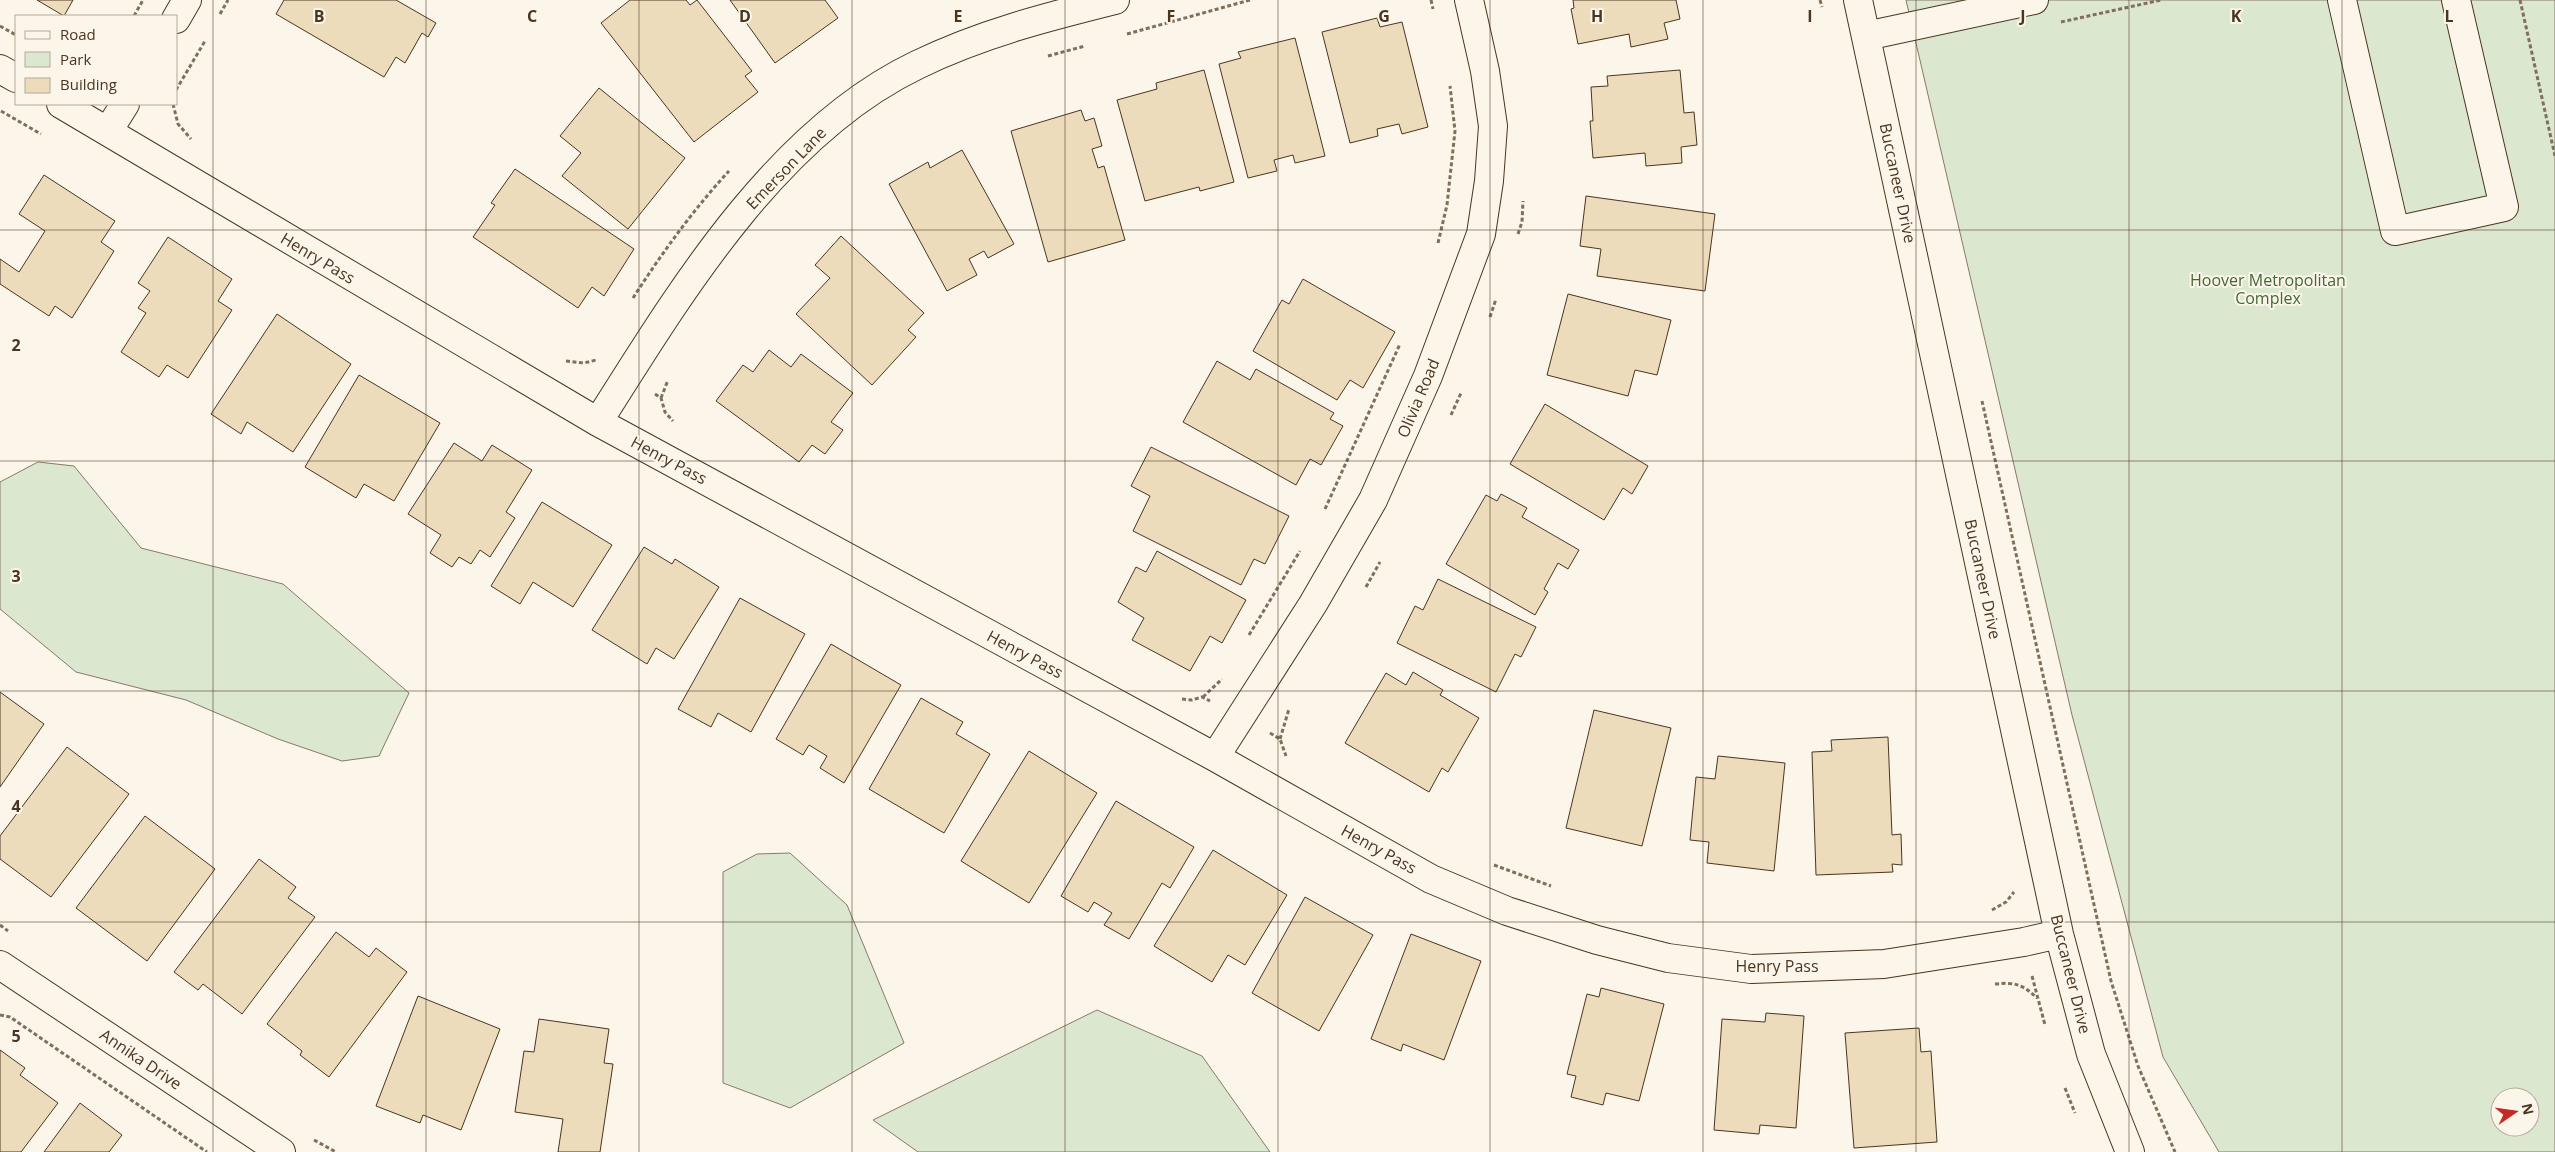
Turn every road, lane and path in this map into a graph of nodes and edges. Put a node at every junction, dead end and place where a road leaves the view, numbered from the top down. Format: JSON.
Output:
{"nodes":[{"id":1,"x":143,"y":0,"type":"edge"},
{"id":2,"x":187,"y":0,"type":"edge"},
{"id":3,"x":228,"y":0,"type":"edge"},
{"id":4,"x":1114,"y":0,"type":"edge"},
{"id":5,"x":1250,"y":0,"type":"edge"},
{"id":6,"x":1431,"y":0,"type":"edge"},
{"id":7,"x":1469,"y":0,"type":"edge"},
{"id":8,"x":1858,"y":0,"type":"edge"},
{"id":9,"x":2034,"y":0,"type":"edge"},
{"id":10,"x":2342,"y":0,"type":"edge"},
{"id":11,"x":2456,"y":0,"type":"edge"},
{"id":12,"x":2520,"y":0,"type":"edge"},
{"id":13,"x":135,"y":15,"type":"edge"},
{"id":14,"x":178,"y":16,"type":"edge"},
{"id":15,"x":219,"y":16,"type":"dead end"},
{"id":16,"x":1435,"y":17,"type":"dead end"},
{"id":17,"x":0,"y":26,"type":"edge"},
{"id":18,"x":209,"y":33,"type":"dead end"},
{"id":19,"x":15,"y":34,"type":"edge"},
{"id":20,"x":1866,"y":36,"type":"junction"},
{"id":21,"x":1119,"y":37,"type":"dead end"},
{"id":22,"x":1091,"y":44,"type":"dead end"},
{"id":23,"x":1046,"y":56,"type":"dead end"},
{"id":24,"x":0,"y":68,"type":"edge"},
{"id":25,"x":15,"y":77,"type":"edge"},
{"id":26,"x":1449,"y":78,"type":"dead end"},
{"id":27,"x":178,"y":87,"type":"edge"},
{"id":28,"x":63,"y":105,"type":"edge"},
{"id":29,"x":124,"y":105,"type":"edge"},
{"id":30,"x":173,"y":105,"type":"edge"},
{"id":31,"x":108,"y":131,"type":"junction"},
{"id":32,"x":192,"y":141,"type":"dead end"},
{"id":33,"x":2555,"y":156,"type":"edge"},
{"id":34,"x":1437,"y":249,"type":"dead end"},
{"id":35,"x":1403,"y":338,"type":"dead end"},
{"id":36,"x":558,"y":358,"type":"dead end"},
{"id":37,"x":628,"y":374,"type":"junction"},
{"id":38,"x":669,"y":377,"type":"dead end"},
{"id":39,"x":1980,"y":392,"type":"dead end"},
{"id":40,"x":661,"y":398,"type":"junction"},
{"id":41,"x":598,"y":422,"type":"junction"},
{"id":42,"x":680,"y":425,"type":"dead end"},
{"id":43,"x":1323,"y":513,"type":"dead end"},
{"id":44,"x":1304,"y":546,"type":"dead end"},
{"id":45,"x":1248,"y":637,"type":"dead end"},
{"id":46,"x":1227,"y":670,"type":"dead end"},
{"id":47,"x":1202,"y":697,"type":"junction"},
{"id":48,"x":1179,"y":698,"type":"dead end"},
{"id":49,"x":1241,"y":715,"type":"junction"},
{"id":50,"x":1215,"y":757,"type":"junction"},
{"id":51,"x":1290,"y":760,"type":"dead end"},
{"id":52,"x":1491,"y":864,"type":"dead end"},
{"id":53,"x":1554,"y":887,"type":"dead end"},
{"id":54,"x":2014,"y":892,"type":"dead end"},
{"id":55,"x":1986,"y":912,"type":"dead end"},
{"id":56,"x":2059,"y":934,"type":"junction"},
{"id":57,"x":0,"y":966,"type":"edge"},
{"id":58,"x":0,"y":1015,"type":"edge"},
{"id":59,"x":207,"y":1152,"type":"edge"},
{"id":60,"x":281,"y":1152,"type":"edge"},
{"id":61,"x":2130,"y":1152,"type":"edge"},
{"id":62,"x":2175,"y":1152,"type":"edge"}],
"edges":[{"from":1,"to":13,"type":"path"},
{"from":2,"to":14,"type":"street"},
{"from":3,"to":15,"type":"path"},
{"from":4,"to":37,"type":"street","name":"Emerson Lane"},
{"from":5,"to":21,"type":"path"},
{"from":6,"to":16,"type":"path"},
{"from":7,"to":49,"type":"street","name":"Olivia Road"},
{"from":8,"to":20,"type":"street","name":"Buccaneer Drive"},
{"from":9,"to":20,"type":"street"},
{"from":10,"to":11,"type":"street"},
{"from":12,"to":33,"type":"path"},
{"from":17,"to":19,"type":"path"},
{"from":18,"to":27,"type":"path"},
{"from":20,"to":56,"type":"street","name":"Buccaneer Drive"},
{"from":22,"to":23,"type":"path"},
{"from":24,"to":25,"type":"street"},
{"from":26,"to":34,"type":"path"},
{"from":28,"to":31,"type":"street","name":"Henry Pass"},
{"from":29,"to":31,"type":"street"},
{"from":30,"to":32,"type":"path"},
{"from":31,"to":41,"type":"street","name":"Henry Pass"},
{"from":35,"to":43,"type":"path"},
{"from":36,"to":37,"type":"path"},
{"from":37,"to":40,"type":"path"},
{"from":37,"to":41,"type":"street","name":"Emerson Lane"},
{"from":38,"to":40,"type":"path"},
{"from":39,"to":62,"type":"path"},
{"from":40,"to":42,"type":"path"},
{"from":41,"to":50,"type":"street","name":"Henry Pass"},
{"from":44,"to":45,"type":"path"},
{"from":46,"to":47,"type":"path"},
{"from":47,"to":48,"type":"path"},
{"from":47,"to":49,"type":"path"},
{"from":49,"to":50,"type":"street","name":"Olivia Road"},
{"from":49,"to":51,"type":"path"},
{"from":50,"to":56,"type":"street","name":"Henry Pass"},
{"from":52,"to":53,"type":"path"},
{"from":54,"to":55,"type":"path"},
{"from":56,"to":61,"type":"street","name":"Buccaneer Drive"},
{"from":57,"to":60,"type":"street","name":"Annika Drive"},
{"from":58,"to":59,"type":"path"}]}
